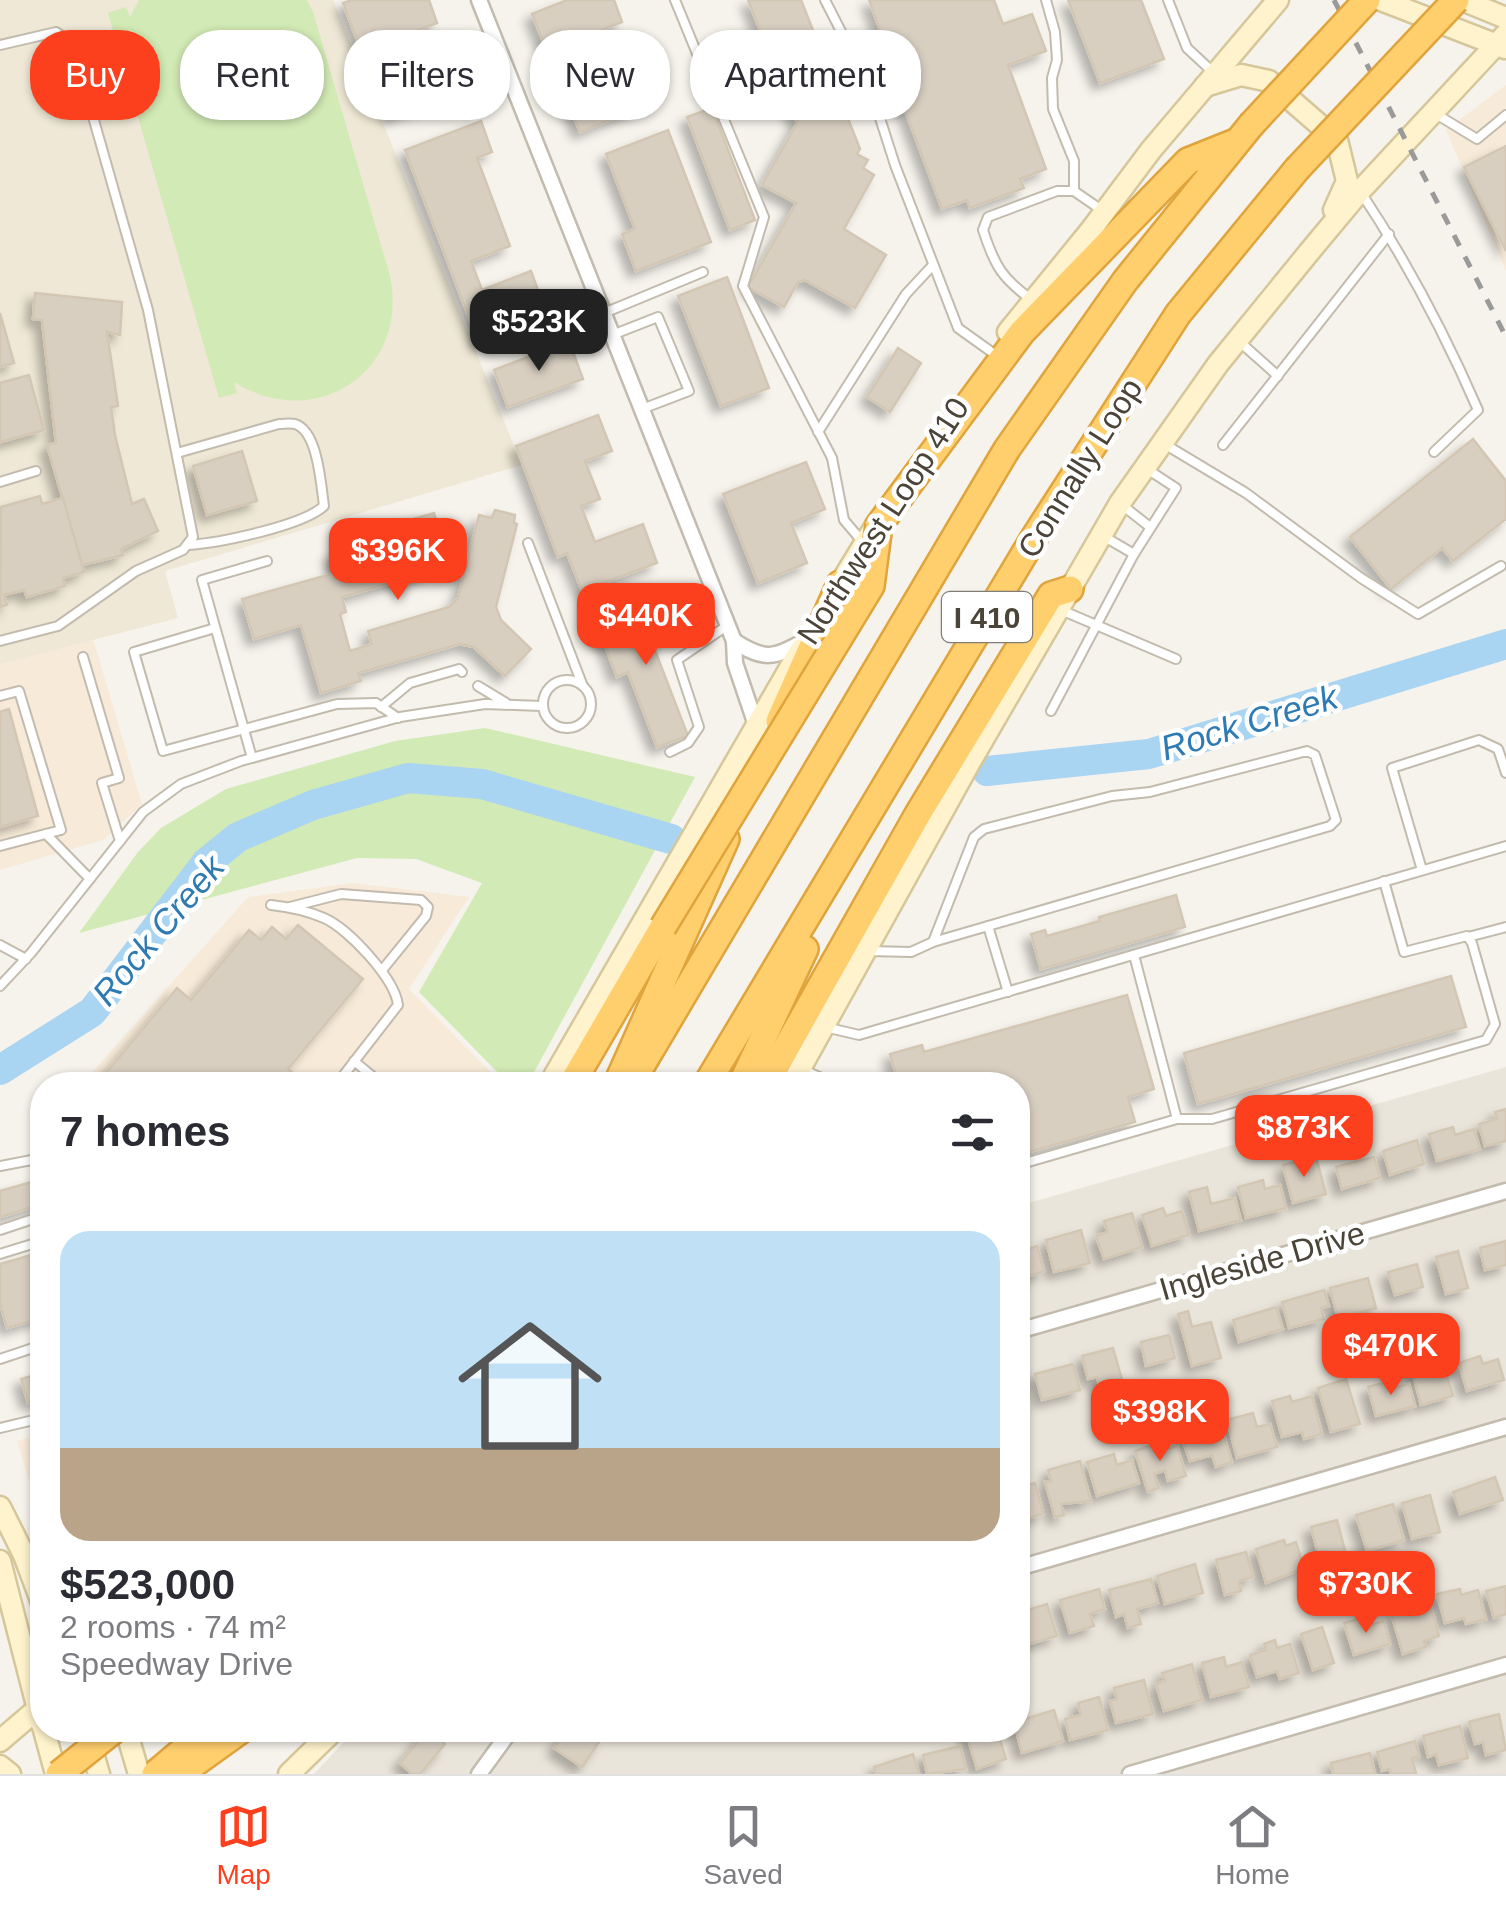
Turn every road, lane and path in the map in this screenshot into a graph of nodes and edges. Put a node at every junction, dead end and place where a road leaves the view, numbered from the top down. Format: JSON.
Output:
{"nodes":[{"id":1,"x":479,"y":0,"type":"edge"},
{"id":2,"x":675,"y":0,"type":"edge"},
{"id":3,"x":824,"y":0,"type":"edge"},
{"id":4,"x":1046,"y":0,"type":"edge"},
{"id":5,"x":1168,"y":0,"type":"edge"},
{"id":6,"x":1367,"y":0,"type":"edge"},
{"id":7,"x":1381,"y":0,"type":"edge"},
{"id":8,"x":1459,"y":0,"type":"edge"},
{"id":9,"x":1273,"y":3,"type":"edge"},
{"id":10,"x":1506,"y":18,"type":"edge"},
{"id":11,"x":1502,"y":42,"type":"edge"},
{"id":12,"x":0,"y":46,"type":"edge"},
{"id":13,"x":1209,"y":80,"type":"junction"},
{"id":14,"x":1433,"y":112,"type":"junction"},
{"id":15,"x":1506,"y":116,"type":"edge"},
{"id":16,"x":1242,"y":134,"type":"junction"},
{"id":17,"x":1074,"y":190,"type":"junction"},
{"id":18,"x":1360,"y":191,"type":"junction"},
{"id":19,"x":1104,"y":212,"type":"junction"},
{"id":20,"x":1389,"y":234,"type":"junction"},
{"id":21,"x":1310,"y":251,"type":"junction"},
{"id":22,"x":933,"y":264,"type":"junction"},
{"id":23,"x":704,"y":272,"type":"dead end"},
{"id":24,"x":1033,"y":301,"type":"junction"},
{"id":25,"x":604,"y":313,"type":"junction"},
{"id":26,"x":612,"y":335,"type":"junction"},
{"id":27,"x":1237,"y":340,"type":"junction"},
{"id":28,"x":993,"y":354,"type":"junction"},
{"id":29,"x":1278,"y":376,"type":"junction"},
{"id":30,"x":642,"y":409,"type":"junction"},
{"id":31,"x":818,"y":432,"type":"junction"},
{"id":32,"x":1162,"y":442,"type":"junction"},
{"id":33,"x":1223,"y":445,"type":"dead end"},
{"id":34,"x":1434,"y":452,"type":"dead end"},
{"id":35,"x":177,"y":453,"type":"junction"},
{"id":36,"x":1144,"y":468,"type":"junction"},
{"id":37,"x":36,"y":471,"type":"dead end"},
{"id":38,"x":0,"y":482,"type":"edge"},
{"id":39,"x":1120,"y":503,"type":"junction"},
{"id":40,"x":1150,"y":526,"type":"junction"},
{"id":41,"x":872,"y":535,"type":"junction"},
{"id":42,"x":1101,"y":535,"type":"junction"},
{"id":43,"x":528,"y":543,"type":"dead end"},
{"id":44,"x":187,"y":545,"type":"junction"},
{"id":45,"x":1134,"y":554,"type":"junction"},
{"id":46,"x":268,"y":560,"type":"dead end"},
{"id":47,"x":1501,"y":566,"type":"dead end"},
{"id":48,"x":840,"y":584,"type":"junction"},
{"id":49,"x":1064,"y":599,"type":"junction"},
{"id":50,"x":1095,"y":624,"type":"junction"},
{"id":51,"x":728,"y":626,"type":"junction"},
{"id":52,"x":216,"y":628,"type":"junction"},
{"id":53,"x":734,"y":641,"type":"junction"},
{"id":54,"x":805,"y":641,"type":"junction"},
{"id":55,"x":0,"y":642,"type":"edge"},
{"id":56,"x":84,"y":657,"type":"dead end"},
{"id":57,"x":1176,"y":660,"type":"dead end"},
{"id":58,"x":462,"y":672,"type":"dead end"},
{"id":59,"x":582,"y":684,"type":"junction"},
{"id":60,"x":478,"y":686,"type":"dead end"},
{"id":61,"x":0,"y":696,"type":"edge"},
{"id":62,"x":510,"y":705,"type":"junction"},
{"id":63,"x":542,"y":706,"type":"junction"},
{"id":64,"x":382,"y":707,"type":"junction"},
{"id":65,"x":1051,"y":711,"type":"dead end"},
{"id":66,"x":398,"y":718,"type":"junction"},
{"id":67,"x":756,"y":725,"type":"junction"},
{"id":68,"x":244,"y":728,"type":"junction"},
{"id":69,"x":670,"y":752,"type":"dead end"},
{"id":70,"x":252,"y":758,"type":"junction"},
{"id":71,"x":1506,"y":773,"type":"edge"},
{"id":72,"x":859,"y":832,"type":"junction"},
{"id":73,"x":46,"y":834,"type":"junction"},
{"id":74,"x":120,"y":841,"type":"junction"},
{"id":75,"x":0,"y":846,"type":"edge"},
{"id":76,"x":1506,"y":846,"type":"edge"},
{"id":77,"x":1422,"y":870,"type":"junction"},
{"id":78,"x":90,"y":880,"type":"junction"},
{"id":79,"x":1384,"y":882,"type":"junction"},
{"id":80,"x":271,"y":906,"type":"dead end"},
{"id":81,"x":289,"y":907,"type":"junction"},
{"id":82,"x":988,"y":926,"type":"junction"},
{"id":83,"x":1506,"y":927,"type":"edge"},
{"id":84,"x":1468,"y":937,"type":"junction"},
{"id":85,"x":933,"y":942,"type":"junction"},
{"id":86,"x":0,"y":946,"type":"edge"},
{"id":87,"x":866,"y":951,"type":"junction"},
{"id":88,"x":1134,"y":955,"type":"junction"},
{"id":89,"x":26,"y":959,"type":"junction"},
{"id":90,"x":383,"y":970,"type":"junction"},
{"id":91,"x":0,"y":986,"type":"edge"},
{"id":92,"x":1008,"y":992,"type":"junction"},
{"id":93,"x":825,"y":1027,"type":"junction"},
{"id":94,"x":354,"y":1062,"type":"junction"},
{"id":95,"x":346,"y":1072,"type":"edge"},
{"id":96,"x":366,"y":1072,"type":"edge"},
{"id":97,"x":556,"y":1072,"type":"edge"},
{"id":98,"x":578,"y":1072,"type":"edge"},
{"id":99,"x":622,"y":1072,"type":"edge"},
{"id":100,"x":638,"y":1072,"type":"edge"},
{"id":101,"x":714,"y":1072,"type":"edge"},
{"id":102,"x":748,"y":1072,"type":"edge"},
{"id":103,"x":772,"y":1072,"type":"edge"},
{"id":104,"x":799,"y":1072,"type":"edge"},
{"id":105,"x":1178,"y":1119,"type":"junction"},
{"id":106,"x":30,"y":1160,"type":"edge"},
{"id":107,"x":1030,"y":1162,"type":"edge"},
{"id":108,"x":0,"y":1166,"type":"edge"},
{"id":109,"x":1506,"y":1191,"type":"edge"},
{"id":110,"x":30,"y":1220,"type":"edge"},
{"id":111,"x":0,"y":1230,"type":"edge"},
{"id":112,"x":30,"y":1245,"type":"edge"},
{"id":113,"x":0,"y":1254,"type":"edge"},
{"id":114,"x":1030,"y":1329,"type":"edge"},
{"id":115,"x":30,"y":1350,"type":"edge"},
{"id":116,"x":0,"y":1360,"type":"edge"},
{"id":117,"x":30,"y":1421,"type":"edge"},
{"id":118,"x":1506,"y":1427,"type":"edge"},
{"id":119,"x":0,"y":1428,"type":"edge"},
{"id":120,"x":0,"y":1508,"type":"edge"},
{"id":121,"x":0,"y":1563,"type":"edge"},
{"id":122,"x":1030,"y":1565,"type":"edge"},
{"id":123,"x":30,"y":1574,"type":"edge"},
{"id":124,"x":6,"y":1610,"type":"edge"},
{"id":125,"x":1506,"y":1665,"type":"edge"},
{"id":126,"x":30,"y":1681,"type":"edge"},
{"id":127,"x":30,"y":1724,"type":"edge"},
{"id":128,"x":0,"y":1741,"type":"edge"},
{"id":129,"x":49,"y":1742,"type":"edge"},
{"id":130,"x":89,"y":1742,"type":"edge"},
{"id":131,"x":98,"y":1742,"type":"edge"},
{"id":132,"x":135,"y":1742,"type":"edge"},
{"id":133,"x":193,"y":1742,"type":"edge"},
{"id":134,"x":218,"y":1742,"type":"edge"},
{"id":135,"x":322,"y":1742,"type":"edge"},
{"id":136,"x":503,"y":1742,"type":"edge"},
{"id":137,"x":0,"y":1766,"type":"edge"},
{"id":138,"x":158,"y":1773,"type":"edge"},
{"id":139,"x":10,"y":1774,"type":"edge"},
{"id":140,"x":57,"y":1774,"type":"edge"},
{"id":141,"x":98,"y":1774,"type":"edge"},
{"id":142,"x":289,"y":1774,"type":"edge"},
{"id":143,"x":478,"y":1774,"type":"edge"},
{"id":144,"x":1130,"y":1774,"type":"edge"}],
"edges":[{"from":1,"to":25,"type":"street"},
{"from":2,"to":31,"type":"lane"},
{"from":3,"to":22,"type":"lane"},
{"from":4,"to":17,"type":"lane"},
{"from":5,"to":13,"type":"lane"},
{"from":6,"to":16,"type":"highway","name":"Connally Loop","number":"I 410","bridge":true},
{"from":7,"to":11,"type":"main road"},
{"from":8,"to":10,"type":"main road"},
{"from":8,"to":72,"type":"highway","name":"Connally Loop","number":"I 410","bridge":true},
{"from":9,"to":13,"type":"main road","name":"Northwest Loop 410"},
{"from":11,"to":14,"type":"main road"},
{"from":12,"to":35,"type":"lane"},
{"from":13,"to":19,"type":"main road","name":"Northwest Loop 410"},
{"from":13,"to":21,"type":"main road"},
{"from":14,"to":15,"type":"lane"},
{"from":14,"to":18,"type":"main road"},
{"from":16,"to":41,"type":"highway"},
{"from":16,"to":100,"type":"highway","name":"Connally Loop","number":"I 410"},
{"from":17,"to":19,"type":"lane"},
{"from":17,"to":24,"type":"lane"},
{"from":18,"to":20,"type":"lane"},
{"from":18,"to":21,"type":"main road"},
{"from":19,"to":24,"type":"main road","name":"Northwest Loop 410"},
{"from":20,"to":29,"type":"lane"},
{"from":20,"to":34,"type":"lane"},
{"from":21,"to":27,"type":"main road"},
{"from":22,"to":28,"type":"lane"},
{"from":22,"to":31,"type":"lane"},
{"from":23,"to":25,"type":"lane"},
{"from":24,"to":28,"type":"main road","name":"Northwest Loop 410"},
{"from":25,"to":26,"type":"street"},
{"from":26,"to":30,"type":"street"},
{"from":26,"to":30,"type":"lane"},
{"from":27,"to":29,"type":"lane"},
{"from":27,"to":32,"type":"main road"},
{"from":28,"to":41,"type":"main road","name":"Northwest Loop 410"},
{"from":29,"to":33,"type":"lane"},
{"from":30,"to":51,"type":"street"},
{"from":31,"to":41,"type":"lane"},
{"from":32,"to":36,"type":"main road"},
{"from":32,"to":47,"type":"lane"},
{"from":35,"to":44,"type":"lane"},
{"from":35,"to":44,"type":"lane"},
{"from":36,"to":39,"type":"main road"},
{"from":36,"to":40,"type":"lane"},
{"from":37,"to":38,"type":"lane"},
{"from":39,"to":40,"type":"lane"},
{"from":39,"to":42,"type":"main road"},
{"from":40,"to":45,"type":"lane"},
{"from":41,"to":48,"type":"main road","name":"Northwest Loop 410"},
{"from":41,"to":98,"type":"highway","bridge":true},
{"from":42,"to":45,"type":"lane"},
{"from":42,"to":49,"type":"main road"},
{"from":43,"to":59,"type":"lane"},
{"from":44,"to":55,"type":"lane"},
{"from":45,"to":50,"type":"lane"},
{"from":46,"to":52,"type":"lane"},
{"from":48,"to":54,"type":"main road","name":"Northwest Loop 410"},
{"from":48,"to":99,"type":"highway"},
{"from":49,"to":50,"type":"lane"},
{"from":49,"to":87,"type":"main road"},
{"from":49,"to":103,"type":"highway"},
{"from":50,"to":57,"type":"lane"},
{"from":50,"to":65,"type":"lane"},
{"from":51,"to":53,"type":"street"},
{"from":51,"to":69,"type":"lane"},
{"from":52,"to":68,"type":"lane"},
{"from":52,"to":68,"type":"lane"},
{"from":53,"to":54,"type":"street"},
{"from":53,"to":67,"type":"street"},
{"from":54,"to":67,"type":"main road","name":"Northwest Loop 410"},
{"from":56,"to":74,"type":"lane"},
{"from":58,"to":64,"type":"lane"},
{"from":59,"to":63,"type":"lane"},
{"from":59,"to":63,"type":"lane"},
{"from":60,"to":62,"type":"lane"},
{"from":61,"to":73,"type":"lane"},
{"from":62,"to":63,"type":"lane"},
{"from":62,"to":66,"type":"lane"},
{"from":64,"to":66,"type":"lane"},
{"from":64,"to":68,"type":"lane"},
{"from":66,"to":70,"type":"lane"},
{"from":67,"to":97,"type":"main road","name":"Northwest Loop 410"},
{"from":68,"to":70,"type":"lane"},
{"from":70,"to":74,"type":"lane"},
{"from":71,"to":77,"type":"lane"},
{"from":72,"to":101,"type":"highway","name":"Connally Loop","number":"I 410"},
{"from":72,"to":102,"type":"highway"},
{"from":73,"to":75,"type":"lane"},
{"from":73,"to":78,"type":"lane"},
{"from":74,"to":78,"type":"lane"},
{"from":76,"to":77,"type":"lane"},
{"from":77,"to":79,"type":"lane"},
{"from":78,"to":89,"type":"lane"},
{"from":79,"to":84,"type":"lane"},
{"from":79,"to":88,"type":"lane"},
{"from":80,"to":81,"type":"lane"},
{"from":81,"to":90,"type":"lane"},
{"from":81,"to":90,"type":"lane"},
{"from":82,"to":85,"type":"lane"},
{"from":82,"to":85,"type":"lane"},
{"from":82,"to":92,"type":"lane"},
{"from":83,"to":84,"type":"lane"},
{"from":84,"to":105,"type":"lane"},
{"from":85,"to":87,"type":"lane"},
{"from":86,"to":89,"type":"lane"},
{"from":87,"to":93,"type":"main road"},
{"from":88,"to":92,"type":"lane"},
{"from":88,"to":105,"type":"lane"},
{"from":89,"to":91,"type":"lane"},
{"from":90,"to":94,"type":"lane"},
{"from":92,"to":93,"type":"lane"},
{"from":93,"to":104,"type":"main road"},
{"from":94,"to":95,"type":"lane"},
{"from":94,"to":96,"type":"lane"},
{"from":105,"to":107,"type":"lane"},
{"from":106,"to":108,"type":"lane"},
{"from":109,"to":114,"type":"street","name":"Ingleside Drive"},
{"from":110,"to":111,"type":"lane"},
{"from":112,"to":113,"type":"lane"},
{"from":115,"to":116,"type":"lane"},
{"from":117,"to":119,"type":"lane"},
{"from":118,"to":122,"type":"street"},
{"from":120,"to":123,"type":"main road"},
{"from":121,"to":124,"type":"main road"},
{"from":124,"to":126,"type":"main road"},
{"from":125,"to":144,"type":"street"},
{"from":127,"to":128,"type":"main road"},
{"from":129,"to":140,"type":"main road"},
{"from":130,"to":141,"type":"main road"},
{"from":131,"to":140,"type":"highway","bridge":true},
{"from":132,"to":138,"type":"main road"},
{"from":133,"to":138,"type":"highway"},
{"from":134,"to":138,"type":"highway"},
{"from":135,"to":142,"type":"main road"},
{"from":136,"to":143,"type":"street"},
{"from":137,"to":139,"type":"main road"}]}
